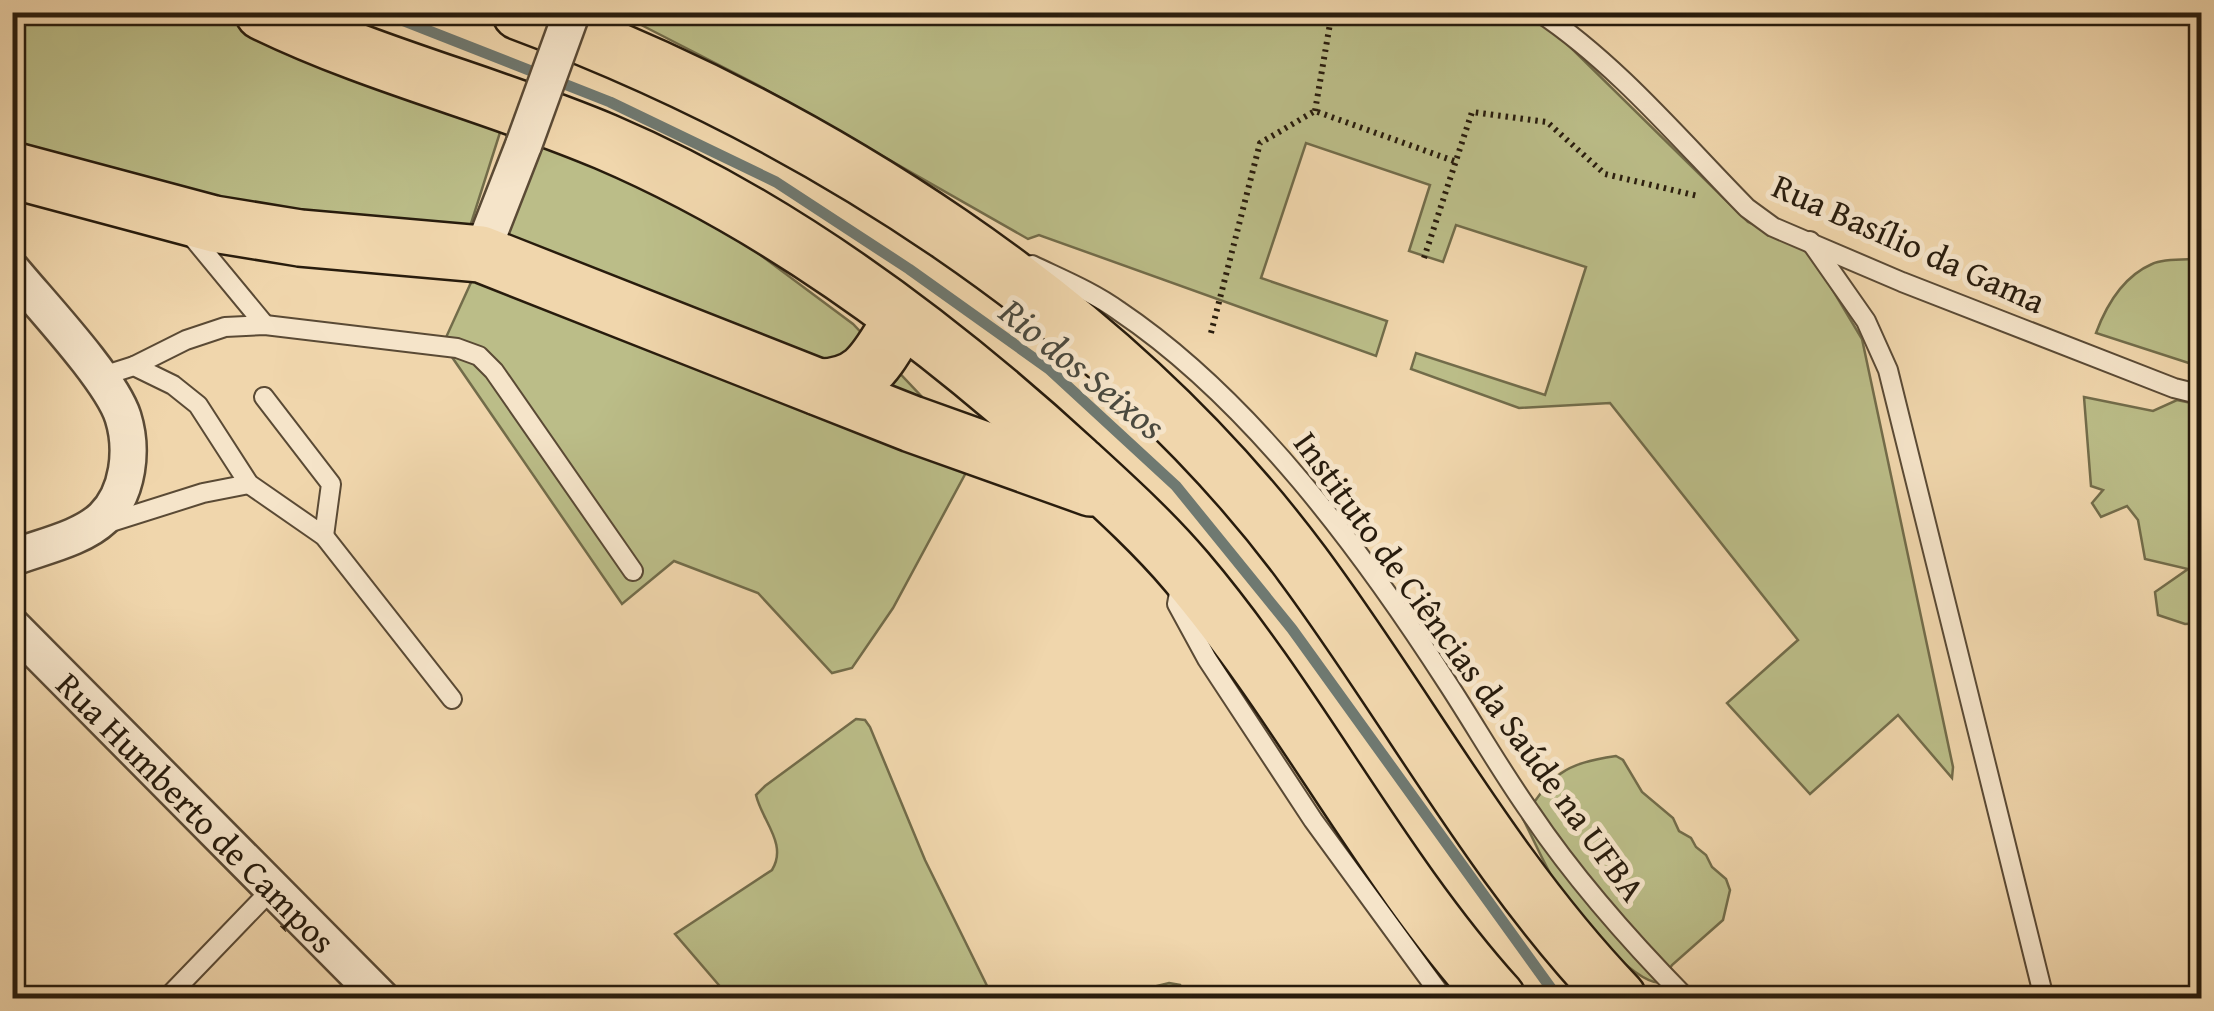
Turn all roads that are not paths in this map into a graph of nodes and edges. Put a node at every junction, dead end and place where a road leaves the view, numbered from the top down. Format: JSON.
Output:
{"nodes":[{"id":1,"x":263,"y":12,"type":"edge"},
{"id":2,"x":520,"y":12,"type":"edge"},
{"id":3,"x":572,"y":12,"type":"edge"},
{"id":4,"x":1539,"y":12,"type":"edge"},
{"id":5,"x":13,"y":171,"type":"edge"},
{"id":6,"x":890,"y":196,"type":"junction"},
{"id":7,"x":172,"y":212,"type":"junction"},
{"id":8,"x":1810,"y":241,"type":"junction"},
{"id":9,"x":481,"y":254,"type":"junction"},
{"id":10,"x":12,"y":270,"type":"edge"},
{"id":11,"x":902,"y":319,"type":"junction"},
{"id":12,"x":265,"y":325,"type":"junction"},
{"id":13,"x":120,"y":375,"type":"junction"},
{"id":14,"x":819,"y":387,"type":"junction"},
{"id":15,"x":2202,"y":395,"type":"edge"},
{"id":16,"x":264,"y":397,"type":"dead end"},
{"id":17,"x":249,"y":484,"type":"junction"},
{"id":18,"x":1112,"y":496,"type":"junction"},
{"id":19,"x":78,"y":532,"type":"junction"},
{"id":20,"x":324,"y":536,"type":"junction"},
{"id":21,"x":12,"y":558,"type":"edge"},
{"id":22,"x":1183,"y":567,"type":"junction"},
{"id":23,"x":633,"y":571,"type":"dead end"},
{"id":24,"x":12,"y":626,"type":"edge"},
{"id":25,"x":452,"y":699,"type":"dead end"},
{"id":26,"x":273,"y":888,"type":"junction"},
{"id":27,"x":167,"y":998,"type":"edge"},
{"id":28,"x":381,"y":998,"type":"edge"},
{"id":29,"x":1442,"y":998,"type":"edge"},
{"id":30,"x":1498,"y":998,"type":"edge"},
{"id":31,"x":1618,"y":998,"type":"edge"},
{"id":32,"x":1686,"y":998,"type":"edge"},
{"id":33,"x":2044,"y":998,"type":"edge"}],
"edges":[{"from":1,"to":11,"type":"main road"},
{"from":2,"to":6,"type":"main road"},
{"from":3,"to":9,"type":"street","bridge":true},
{"from":4,"to":8,"type":"lane","name":"Rua Basílio da Gama"},
{"from":5,"to":7,"type":"main road"},
{"from":6,"to":31,"type":"main road"},
{"from":6,"to":32,"type":"lane","name":"Instituto de Ciências da Saúde na UFBA"},
{"from":7,"to":9,"type":"main road"},
{"from":7,"to":12,"type":"lane"},
{"from":8,"to":15,"type":"lane","name":"Rua Basílio da Gama"},
{"from":8,"to":33,"type":"lane"},
{"from":9,"to":14,"type":"main road"},
{"from":10,"to":13,"type":"street"},
{"from":11,"to":14,"type":"main road"},
{"from":11,"to":18,"type":"main road"},
{"from":12,"to":13,"type":"lane"},
{"from":12,"to":23,"type":"lane"},
{"from":13,"to":17,"type":"lane"},
{"from":13,"to":19,"type":"street"},
{"from":14,"to":18,"type":"main road"},
{"from":16,"to":20,"type":"lane"},
{"from":17,"to":19,"type":"lane"},
{"from":17,"to":20,"type":"lane"},
{"from":18,"to":22,"type":"main road"},
{"from":19,"to":21,"type":"street"},
{"from":20,"to":25,"type":"lane"},
{"from":22,"to":29,"type":"lane"},
{"from":22,"to":30,"type":"main road"},
{"from":24,"to":26,"type":"street","name":"Rua Humberto de Campos"},
{"from":26,"to":27,"type":"lane"},
{"from":26,"to":28,"type":"street","name":"Rua Humberto de Campos"}]}
